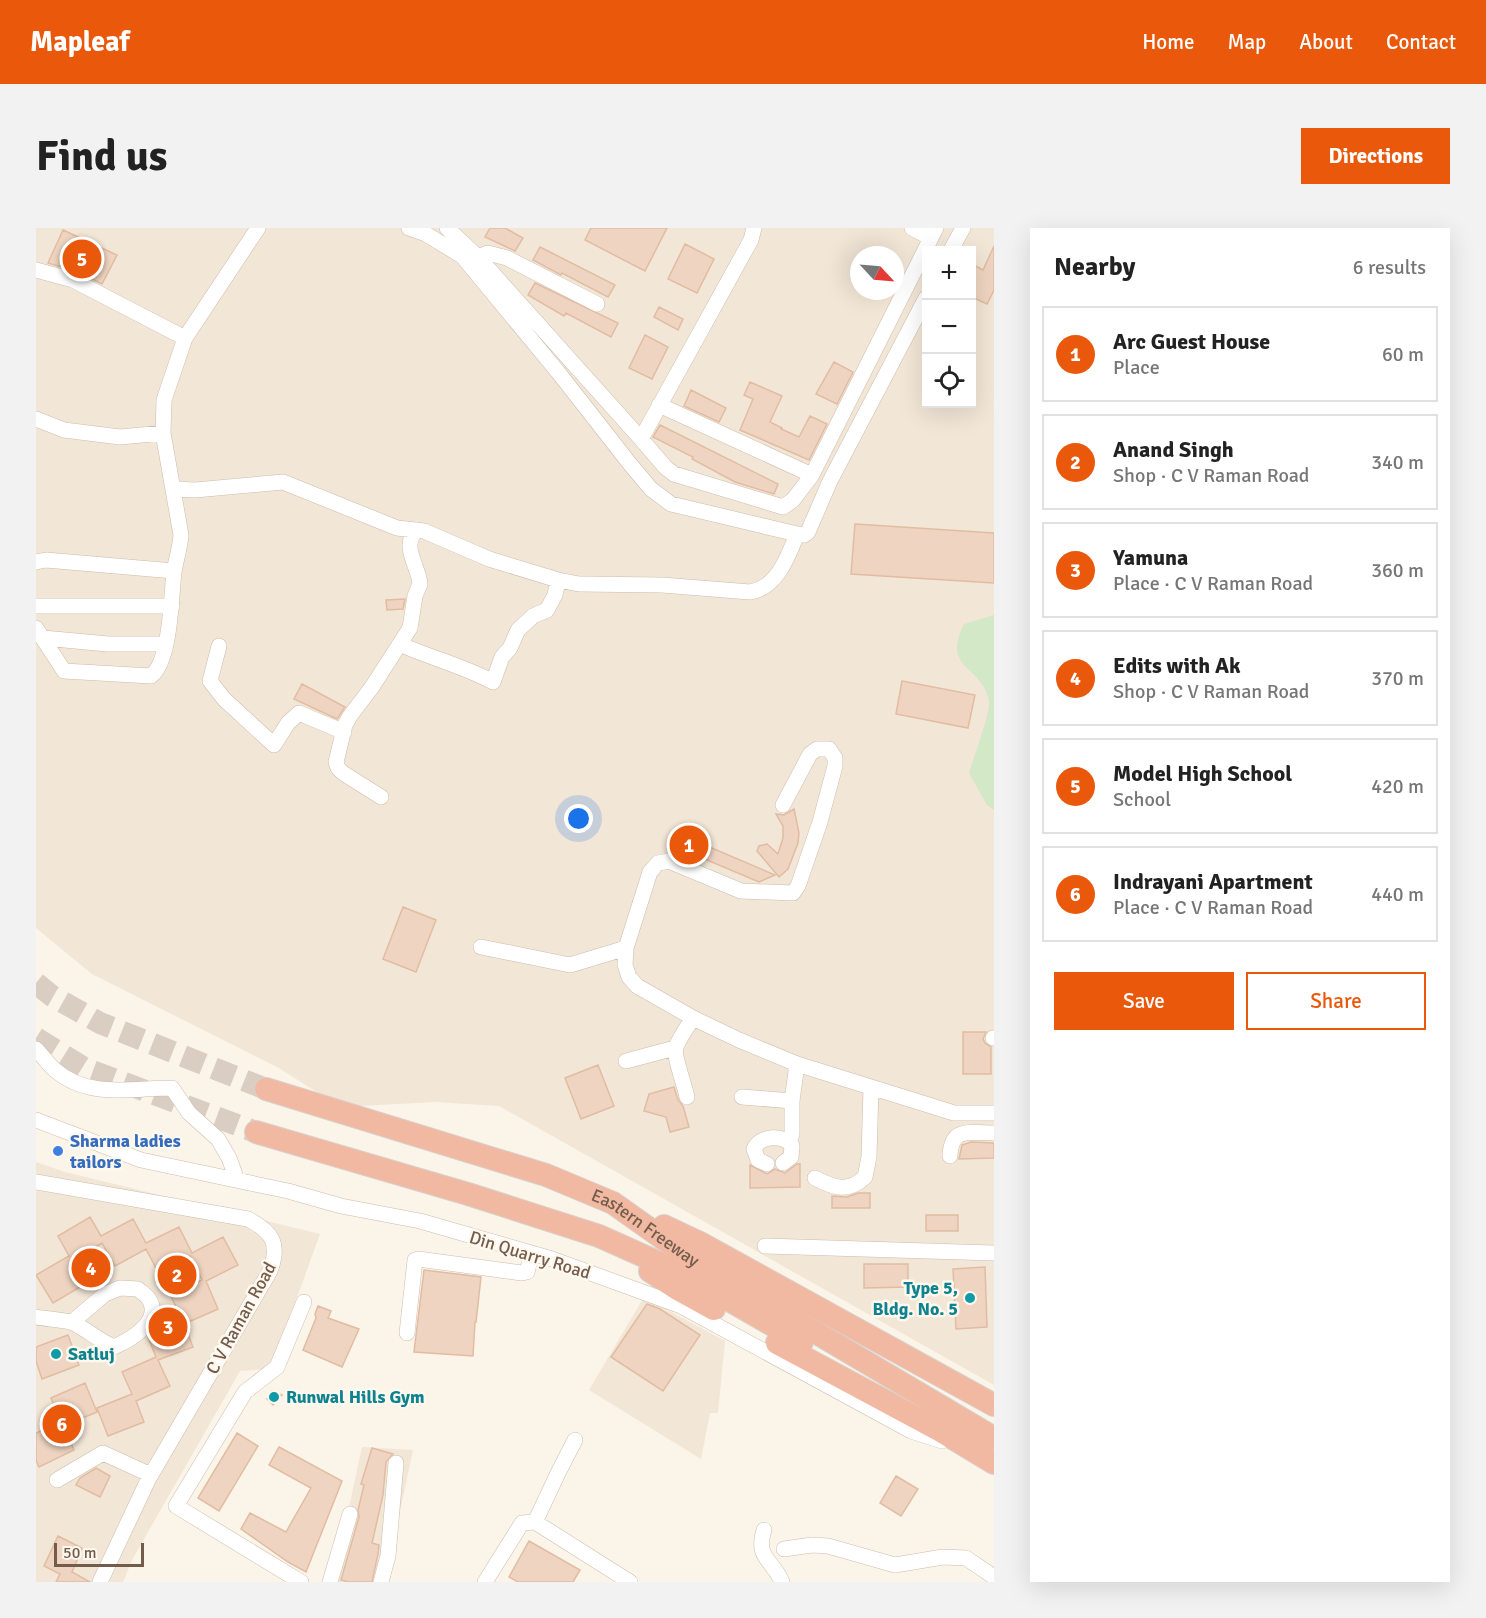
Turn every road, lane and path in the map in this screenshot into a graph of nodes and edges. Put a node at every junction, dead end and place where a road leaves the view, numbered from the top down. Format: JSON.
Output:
{"nodes":[{"id":1,"x":258,"y":228,"type":"edge"},
{"id":2,"x":409,"y":228,"type":"edge"},
{"id":3,"x":447,"y":228,"type":"edge"},
{"id":4,"x":754,"y":228,"type":"edge"},
{"id":5,"x":912,"y":228,"type":"edge"},
{"id":6,"x":963,"y":228,"type":"edge"},
{"id":7,"x":934,"y":233,"type":"edge"},
{"id":8,"x":953,"y":246,"type":"edge"},
{"id":9,"x":478,"y":257,"type":"junction"},
{"id":10,"x":36,"y":270,"type":"edge"},
{"id":11,"x":926,"y":300,"type":"edge"},
{"id":12,"x":597,"y":304,"type":"dead end"},
{"id":13,"x":185,"y":338,"type":"junction"},
{"id":14,"x":659,"y":405,"type":"junction"},
{"id":15,"x":36,"y":419,"type":"edge"},
{"id":16,"x":163,"y":434,"type":"junction"},
{"id":17,"x":641,"y":439,"type":"junction"},
{"id":18,"x":812,"y":475,"type":"junction"},
{"id":19,"x":174,"y":489,"type":"junction"},
{"id":20,"x":417,"y":530,"type":"junction"},
{"id":21,"x":797,"y":534,"type":"junction"},
{"id":22,"x":36,"y":562,"type":"edge"},
{"id":23,"x":174,"y":571,"type":"junction"},
{"id":24,"x":558,"y":580,"type":"junction"},
{"id":25,"x":36,"y":606,"type":"edge"},
{"id":26,"x":172,"y":606,"type":"junction"},
{"id":27,"x":40,"y":633,"type":"edge"},
{"id":28,"x":165,"y":644,"type":"junction"},
{"id":29,"x":400,"y":644,"type":"junction"},
{"id":30,"x":219,"y":646,"type":"dead end"},
{"id":31,"x":344,"y":732,"type":"junction"},
{"id":32,"x":381,"y":797,"type":"dead end"},
{"id":33,"x":783,"y":805,"type":"dead end"},
{"id":34,"x":481,"y":947,"type":"dead end"},
{"id":35,"x":626,"y":948,"type":"junction"},
{"id":36,"x":693,"y":1018,"type":"junction"},
{"id":37,"x":36,"y":1048,"type":"edge"},
{"id":38,"x":675,"y":1048,"type":"junction"},
{"id":39,"x":626,"y":1061,"type":"dead end"},
{"id":40,"x":797,"y":1064,"type":"junction"},
{"id":41,"x":871,"y":1088,"type":"junction"},
{"id":42,"x":266,"y":1089,"type":"tunnel mouth"},
{"id":43,"x":687,"y":1097,"type":"dead end"},
{"id":44,"x":742,"y":1097,"type":"dead end"},
{"id":45,"x":792,"y":1101,"type":"junction"},
{"id":46,"x":994,"y":1113,"type":"edge"},
{"id":47,"x":36,"y":1120,"type":"edge"},
{"id":48,"x":256,"y":1132,"type":"tunnel mouth"},
{"id":49,"x":994,"y":1134,"type":"edge"},
{"id":50,"x":789,"y":1142,"type":"junction"},
{"id":51,"x":950,"y":1156,"type":"dead end"},
{"id":52,"x":783,"y":1163,"type":"dead end"},
{"id":53,"x":767,"y":1164,"type":"dead end"},
{"id":54,"x":815,"y":1178,"type":"dead end"},
{"id":55,"x":237,"y":1180,"type":"junction"},
{"id":56,"x":36,"y":1182,"type":"edge"},
{"id":57,"x":613,"y":1203,"type":"junction"},
{"id":58,"x":599,"y":1236,"type":"junction"},
{"id":59,"x":765,"y":1246,"type":"dead end"},
{"id":60,"x":532,"y":1253,"type":"junction"},
{"id":61,"x":994,"y":1253,"type":"edge"},
{"id":62,"x":688,"y":1267,"type":"junction"},
{"id":63,"x":304,"y":1302,"type":"dead end"},
{"id":64,"x":36,"y":1317,"type":"edge"},
{"id":65,"x":72,"y":1322,"type":"junction"},
{"id":66,"x":407,"y":1333,"type":"dead end"},
{"id":67,"x":994,"y":1405,"type":"edge"},
{"id":68,"x":994,"y":1438,"type":"edge"},
{"id":69,"x":575,"y":1440,"type":"dead end"},
{"id":70,"x":994,"y":1451,"type":"edge"},
{"id":71,"x":396,"y":1463,"type":"dead end"},
{"id":72,"x":994,"y":1463,"type":"edge"},
{"id":73,"x":994,"y":1470,"type":"edge"},
{"id":74,"x":151,"y":1475,"type":"junction"},
{"id":75,"x":57,"y":1480,"type":"dead end"},
{"id":76,"x":350,"y":1514,"type":"dead end"},
{"id":77,"x":536,"y":1522,"type":"junction"},
{"id":78,"x":764,"y":1530,"type":"dead end"},
{"id":79,"x":784,"y":1549,"type":"dead end"},
{"id":80,"x":994,"y":1576,"type":"edge"},
{"id":81,"x":334,"y":1581,"type":"edge"},
{"id":82,"x":100,"y":1582,"type":"edge"},
{"id":83,"x":301,"y":1582,"type":"edge"},
{"id":84,"x":381,"y":1582,"type":"edge"},
{"id":85,"x":485,"y":1582,"type":"edge"},
{"id":86,"x":630,"y":1582,"type":"edge"},
{"id":87,"x":782,"y":1582,"type":"edge"}],
"edges":[{"from":1,"to":13,"type":"street"},
{"from":2,"to":21,"type":"street"},
{"from":3,"to":9,"type":"street"},
{"from":4,"to":14,"type":"street"},
{"from":5,"to":7,"type":"street"},
{"from":6,"to":8,"type":"street"},
{"from":7,"to":18,"type":"street"},
{"from":9,"to":12,"type":"street"},
{"from":9,"to":17,"type":"street"},
{"from":10,"to":13,"type":"street"},
{"from":11,"to":21,"type":"street"},
{"from":13,"to":16,"type":"street"},
{"from":14,"to":17,"type":"street"},
{"from":14,"to":18,"type":"street"},
{"from":15,"to":16,"type":"street"},
{"from":16,"to":19,"type":"street"},
{"from":17,"to":18,"type":"street"},
{"from":19,"to":20,"type":"street"},
{"from":19,"to":23,"type":"street"},
{"from":20,"to":24,"type":"street"},
{"from":20,"to":29,"type":"street"},
{"from":21,"to":24,"type":"street"},
{"from":22,"to":23,"type":"street"},
{"from":23,"to":26,"type":"street"},
{"from":24,"to":29,"type":"street"},
{"from":25,"to":26,"type":"street"},
{"from":26,"to":28,"type":"street"},
{"from":27,"to":28,"type":"street"},
{"from":27,"to":28,"type":"street"},
{"from":29,"to":31,"type":"street"},
{"from":30,"to":31,"type":"street"},
{"from":31,"to":32,"type":"street"},
{"from":33,"to":35,"type":"street"},
{"from":34,"to":35,"type":"street"},
{"from":35,"to":36,"type":"street"},
{"from":36,"to":38,"type":"street"},
{"from":36,"to":40,"type":"street"},
{"from":37,"to":55,"type":"street"},
{"from":38,"to":39,"type":"street"},
{"from":38,"to":43,"type":"street"},
{"from":40,"to":41,"type":"street"},
{"from":40,"to":45,"type":"street"},
{"from":41,"to":46,"type":"street"},
{"from":41,"to":54,"type":"street"},
{"from":42,"to":57,"type":"highway","name":"Eastern Freeway"},
{"from":44,"to":45,"type":"street"},
{"from":45,"to":50,"type":"street"},
{"from":47,"to":55,"type":"street","name":"Din Quarry Road"},
{"from":48,"to":58,"type":"highway","name":"Eastern Freeway"},
{"from":49,"to":51,"type":"street"},
{"from":50,"to":52,"type":"street"},
{"from":50,"to":53,"type":"street"},
{"from":55,"to":60,"type":"street","name":"Din Quarry Road"},
{"from":56,"to":74,"type":"street","name":"C V Raman Road"},
{"from":57,"to":62,"type":"highway","name":"Eastern Freeway"},
{"from":57,"to":67,"type":"highway"},
{"from":58,"to":62,"type":"highway","name":"Eastern Freeway"},
{"from":58,"to":72,"type":"highway"},
{"from":59,"to":61,"type":"street"},
{"from":60,"to":66,"type":"street"},
{"from":60,"to":73,"type":"street","name":"Din Quarry Road"},
{"from":62,"to":68,"type":"highway","name":"Eastern Freeway"},
{"from":62,"to":70,"type":"highway","name":"Eastern Freeway"},
{"from":63,"to":83,"type":"street"},
{"from":64,"to":65,"type":"street"},
{"from":65,"to":65,"type":"street"},
{"from":69,"to":77,"type":"street"},
{"from":71,"to":84,"type":"street"},
{"from":74,"to":75,"type":"street"},
{"from":74,"to":82,"type":"street","name":"C V Raman Road"},
{"from":76,"to":81,"type":"street"},
{"from":77,"to":85,"type":"street"},
{"from":77,"to":86,"type":"street"},
{"from":78,"to":87,"type":"street"},
{"from":79,"to":80,"type":"street"}]}
